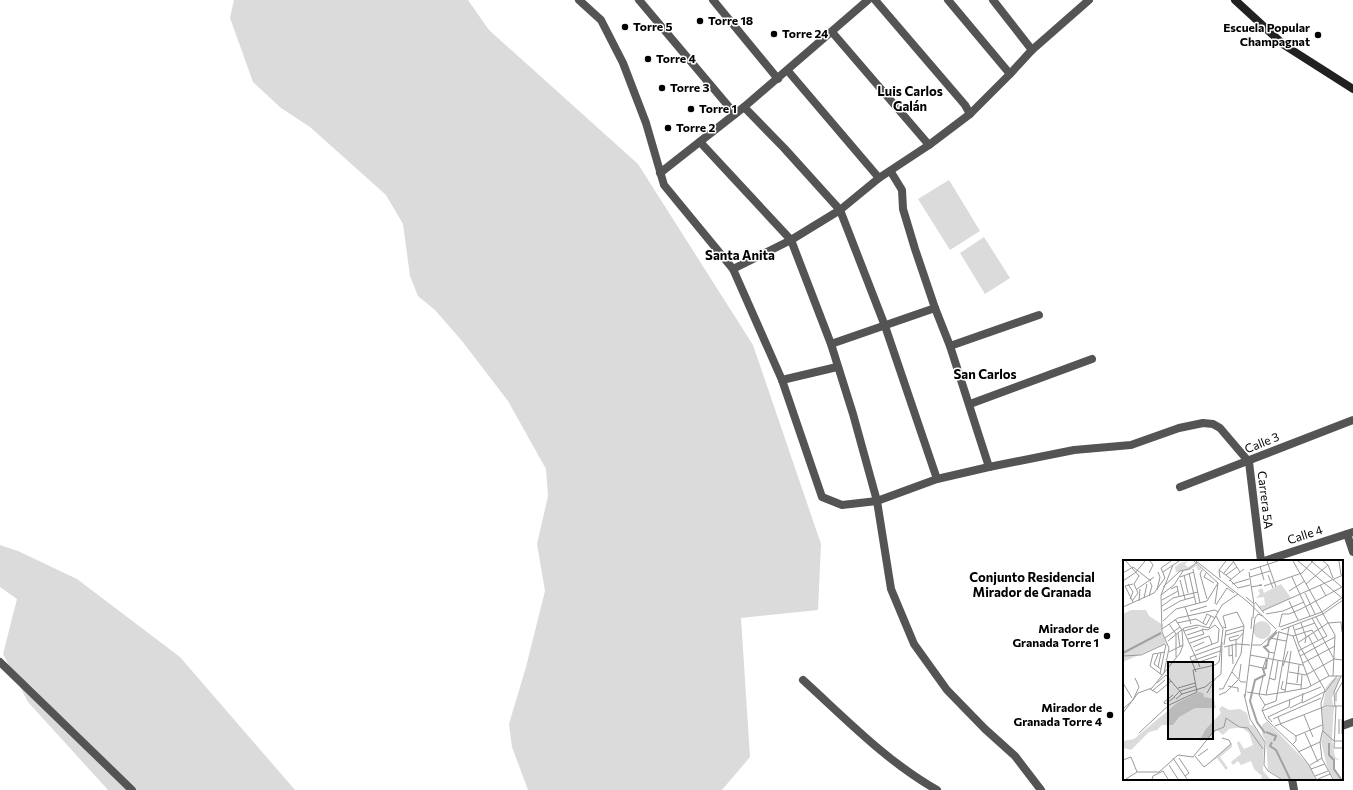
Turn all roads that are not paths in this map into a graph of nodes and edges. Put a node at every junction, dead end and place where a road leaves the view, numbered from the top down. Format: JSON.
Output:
{"nodes":[{"id":1,"x":579,"y":0,"type":"edge"},
{"id":2,"x":639,"y":0,"type":"edge"},
{"id":3,"x":713,"y":0,"type":"edge"},
{"id":4,"x":868,"y":0,"type":"edge"},
{"id":5,"x":876,"y":0,"type":"edge"},
{"id":6,"x":948,"y":0,"type":"edge"},
{"id":7,"x":993,"y":0,"type":"edge"},
{"id":8,"x":1089,"y":0,"type":"edge"},
{"id":9,"x":1235,"y":0,"type":"edge"},
{"id":10,"x":832,"y":32,"type":"junction"},
{"id":11,"x":1032,"y":50,"type":"junction"},
{"id":12,"x":788,"y":70,"type":"junction"},
{"id":13,"x":1010,"y":74,"type":"junction"},
{"id":14,"x":778,"y":79,"type":"junction"},
{"id":15,"x":1353,"y":89,"type":"edge"},
{"id":16,"x":744,"y":107,"type":"junction"},
{"id":17,"x":735,"y":114,"type":"junction"},
{"id":18,"x":970,"y":114,"type":"junction"},
{"id":19,"x":700,"y":142,"type":"junction"},
{"id":20,"x":929,"y":145,"type":"junction"},
{"id":21,"x":660,"y":172,"type":"junction"},
{"id":22,"x":891,"y":172,"type":"junction"},
{"id":23,"x":879,"y":178,"type":"junction"},
{"id":24,"x":840,"y":210,"type":"junction"},
{"id":25,"x":791,"y":240,"type":"junction"},
{"id":26,"x":733,"y":269,"type":"junction"},
{"id":27,"x":935,"y":308,"type":"junction"},
{"id":28,"x":1038,"y":315,"type":"dead end"},
{"id":29,"x":885,"y":326,"type":"junction"},
{"id":30,"x":831,"y":344,"type":"junction"},
{"id":31,"x":950,"y":346,"type":"junction"},
{"id":32,"x":1092,"y":359,"type":"dead end"},
{"id":33,"x":837,"y":367,"type":"junction"},
{"id":34,"x":782,"y":380,"type":"junction"},
{"id":35,"x":970,"y":404,"type":"junction"},
{"id":36,"x":1353,"y":420,"type":"edge"},
{"id":37,"x":1249,"y":462,"type":"junction"},
{"id":38,"x":990,"y":467,"type":"junction"},
{"id":39,"x":937,"y":479,"type":"junction"},
{"id":40,"x":1180,"y":487,"type":"dead end"},
{"id":41,"x":877,"y":501,"type":"junction"},
{"id":42,"x":1350,"y":533,"type":"edge"},
{"id":43,"x":1353,"y":552,"type":"edge"},
{"id":44,"x":1262,"y":560,"type":"edge"},
{"id":45,"x":1265,"y":560,"type":"edge"},
{"id":46,"x":0,"y":662,"type":"edge"},
{"id":47,"x":803,"y":680,"type":"dead end"},
{"id":48,"x":1353,"y":722,"type":"edge"},
{"id":49,"x":1343,"y":726,"type":"edge"},
{"id":50,"x":1292,"y":780,"type":"edge"},
{"id":51,"x":132,"y":790,"type":"edge"},
{"id":52,"x":937,"y":790,"type":"edge"},
{"id":53,"x":1041,"y":790,"type":"edge"},
{"id":54,"x":1294,"y":790,"type":"edge"}],
"edges":[{"from":1,"to":21,"type":"street"},
{"from":2,"to":17,"type":"street"},
{"from":3,"to":14,"type":"street"},
{"from":4,"to":10,"type":"street"},
{"from":5,"to":18,"type":"street"},
{"from":6,"to":13,"type":"street"},
{"from":7,"to":11,"type":"street"},
{"from":8,"to":11,"type":"street"},
{"from":9,"to":15,"type":"street"},
{"from":10,"to":12,"type":"street"},
{"from":10,"to":20,"type":"street"},
{"from":11,"to":13,"type":"street"},
{"from":12,"to":14,"type":"street"},
{"from":12,"to":23,"type":"street"},
{"from":13,"to":18,"type":"street"},
{"from":14,"to":16,"type":"street"},
{"from":16,"to":17,"type":"street"},
{"from":16,"to":24,"type":"street"},
{"from":17,"to":19,"type":"street"},
{"from":18,"to":20,"type":"street"},
{"from":19,"to":21,"type":"street"},
{"from":19,"to":25,"type":"street"},
{"from":20,"to":22,"type":"street"},
{"from":21,"to":26,"type":"street"},
{"from":22,"to":23,"type":"street"},
{"from":22,"to":27,"type":"street"},
{"from":23,"to":24,"type":"street"},
{"from":24,"to":25,"type":"street"},
{"from":24,"to":29,"type":"street"},
{"from":25,"to":26,"type":"street"},
{"from":25,"to":30,"type":"street"},
{"from":26,"to":34,"type":"street"},
{"from":27,"to":29,"type":"street"},
{"from":27,"to":31,"type":"street"},
{"from":28,"to":31,"type":"street"},
{"from":29,"to":30,"type":"street"},
{"from":29,"to":39,"type":"street"},
{"from":30,"to":33,"type":"street"},
{"from":31,"to":35,"type":"street"},
{"from":32,"to":35,"type":"street"},
{"from":33,"to":34,"type":"street"},
{"from":33,"to":41,"type":"street"},
{"from":34,"to":41,"type":"street"},
{"from":35,"to":38,"type":"street"},
{"from":36,"to":37,"type":"street","name":"Calle 3"},
{"from":37,"to":38,"type":"street","name":"Carrera 5A"},
{"from":37,"to":40,"type":"street","name":"Calle 3"},
{"from":37,"to":44,"type":"street","name":"Carrera 5A"},
{"from":38,"to":39,"type":"street"},
{"from":39,"to":41,"type":"street"},
{"from":41,"to":53,"type":"street"},
{"from":42,"to":43,"type":"street"},
{"from":42,"to":45,"type":"street","name":"Calle 4"},
{"from":46,"to":51,"type":"street"},
{"from":47,"to":52,"type":"street"},
{"from":48,"to":49,"type":"street"},
{"from":50,"to":54,"type":"street"}]}
